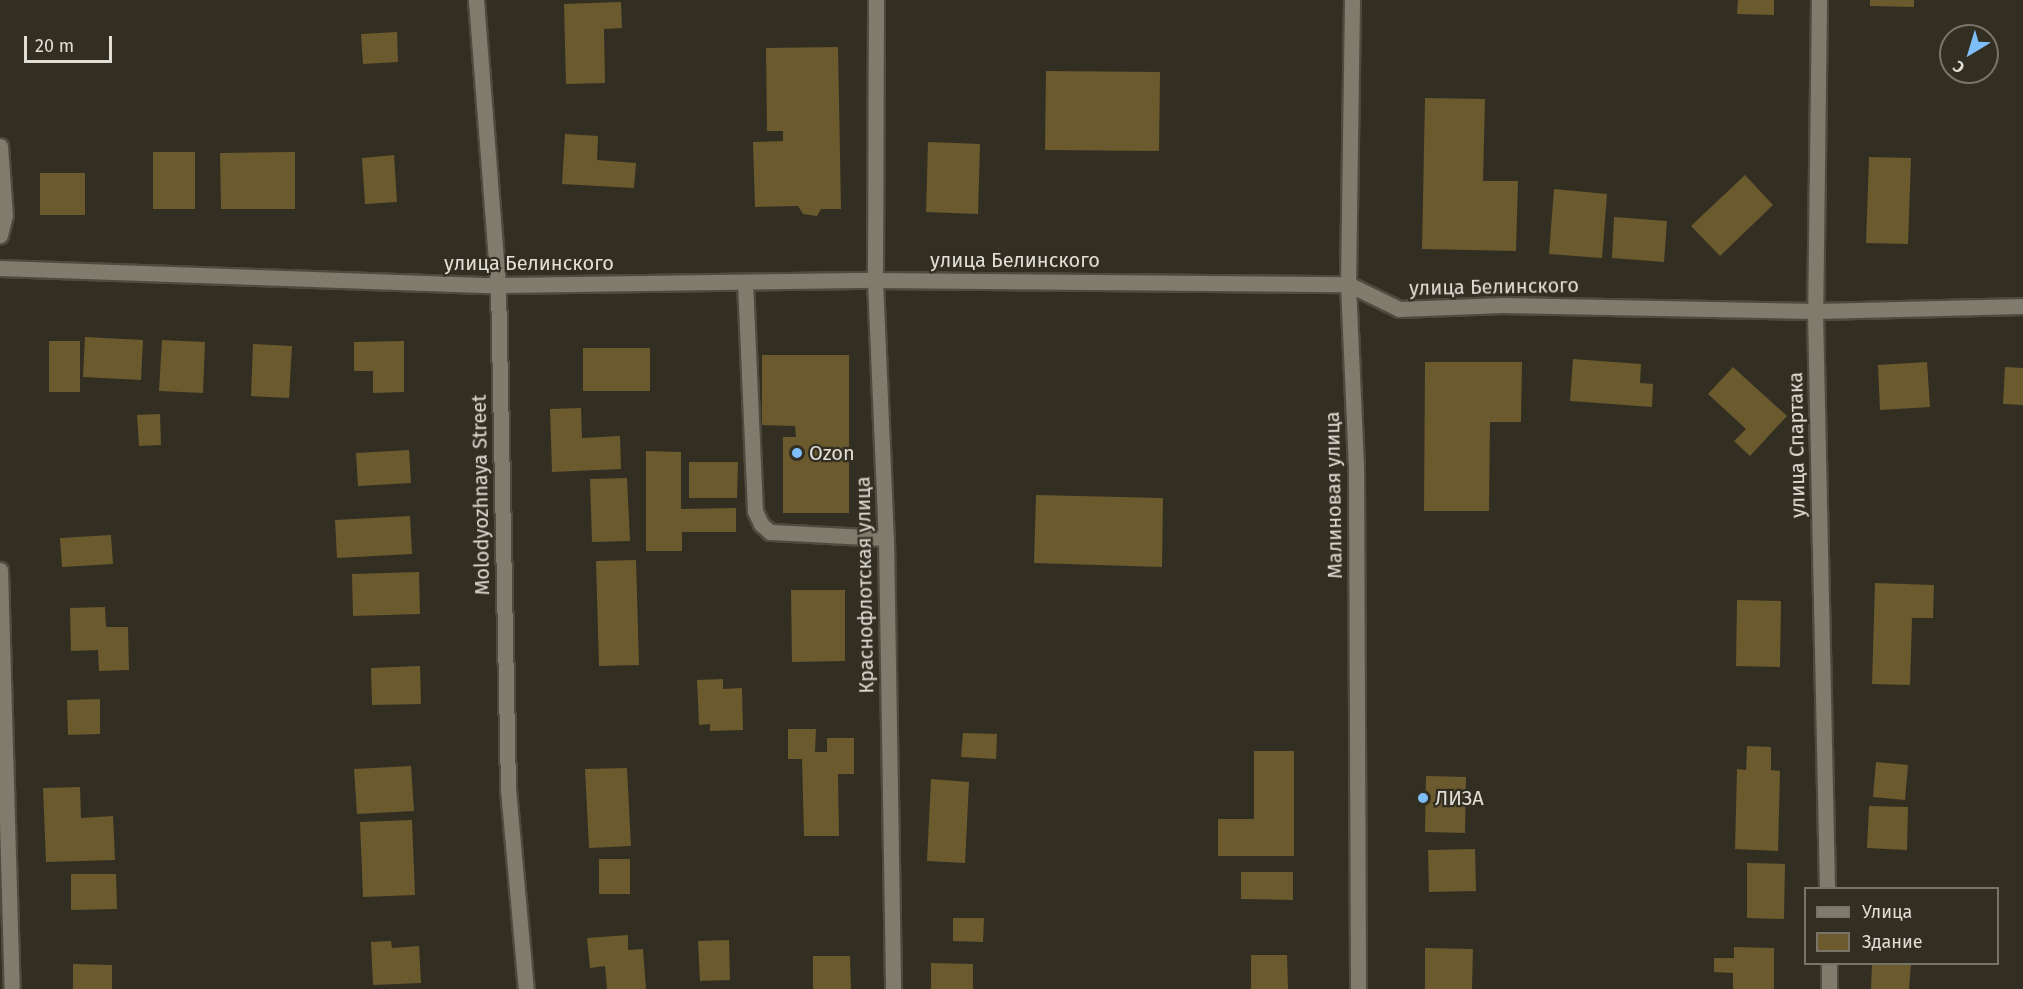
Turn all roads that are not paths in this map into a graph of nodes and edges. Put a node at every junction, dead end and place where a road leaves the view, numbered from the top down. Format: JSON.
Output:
{"nodes":[{"id":1,"x":476,"y":0,"type":"edge"},
{"id":2,"x":876,"y":0,"type":"edge"},
{"id":3,"x":1352,"y":0,"type":"edge"},
{"id":4,"x":1819,"y":0,"type":"edge"},
{"id":5,"x":0,"y":146,"type":"edge"},
{"id":6,"x":0,"y":235,"type":"edge"},
{"id":7,"x":0,"y":268,"type":"edge"},
{"id":8,"x":875,"y":280,"type":"junction"},
{"id":9,"x":746,"y":282,"type":"junction"},
{"id":10,"x":1348,"y":284,"type":"junction"},
{"id":11,"x":498,"y":285,"type":"junction"},
{"id":12,"x":2023,"y":306,"type":"edge"},
{"id":13,"x":1815,"y":311,"type":"junction"},
{"id":14,"x":886,"y":538,"type":"junction"},
{"id":15,"x":0,"y":570,"type":"edge"},
{"id":16,"x":1827,"y":887,"type":"edge"},
{"id":17,"x":1829,"y":965,"type":"edge"},
{"id":18,"x":12,"y":989,"type":"edge"},
{"id":19,"x":526,"y":989,"type":"edge"},
{"id":20,"x":893,"y":989,"type":"edge"},
{"id":21,"x":1358,"y":989,"type":"edge"},
{"id":22,"x":1830,"y":989,"type":"edge"}],
"edges":[{"from":1,"to":11,"type":"street","name":"Molodyozhnaya Street"},
{"from":2,"to":8,"type":"street","name":"Краснофлотская улица"},
{"from":3,"to":10,"type":"street","name":"Малиновая улица"},
{"from":4,"to":13,"type":"street","name":"улица Спартака"},
{"from":5,"to":6,"type":"street"},
{"from":7,"to":11,"type":"street","name":"улица Белинского"},
{"from":8,"to":9,"type":"street","name":"улица Белинского"},
{"from":8,"to":10,"type":"street","name":"улица Белинского"},
{"from":8,"to":14,"type":"street","name":"Краснофлотская улица"},
{"from":9,"to":11,"type":"street","name":"улица Белинского"},
{"from":9,"to":14,"type":"street"},
{"from":10,"to":13,"type":"street","name":"улица Белинского"},
{"from":10,"to":21,"type":"street","name":"Малиновая улица"},
{"from":11,"to":19,"type":"street","name":"Molodyozhnaya Street"},
{"from":12,"to":13,"type":"street","name":"улица Белинского"},
{"from":13,"to":16,"type":"street","name":"улица Спартака"},
{"from":14,"to":20,"type":"street","name":"Краснофлотская улица"},
{"from":15,"to":18,"type":"street"},
{"from":17,"to":22,"type":"street"}]}
